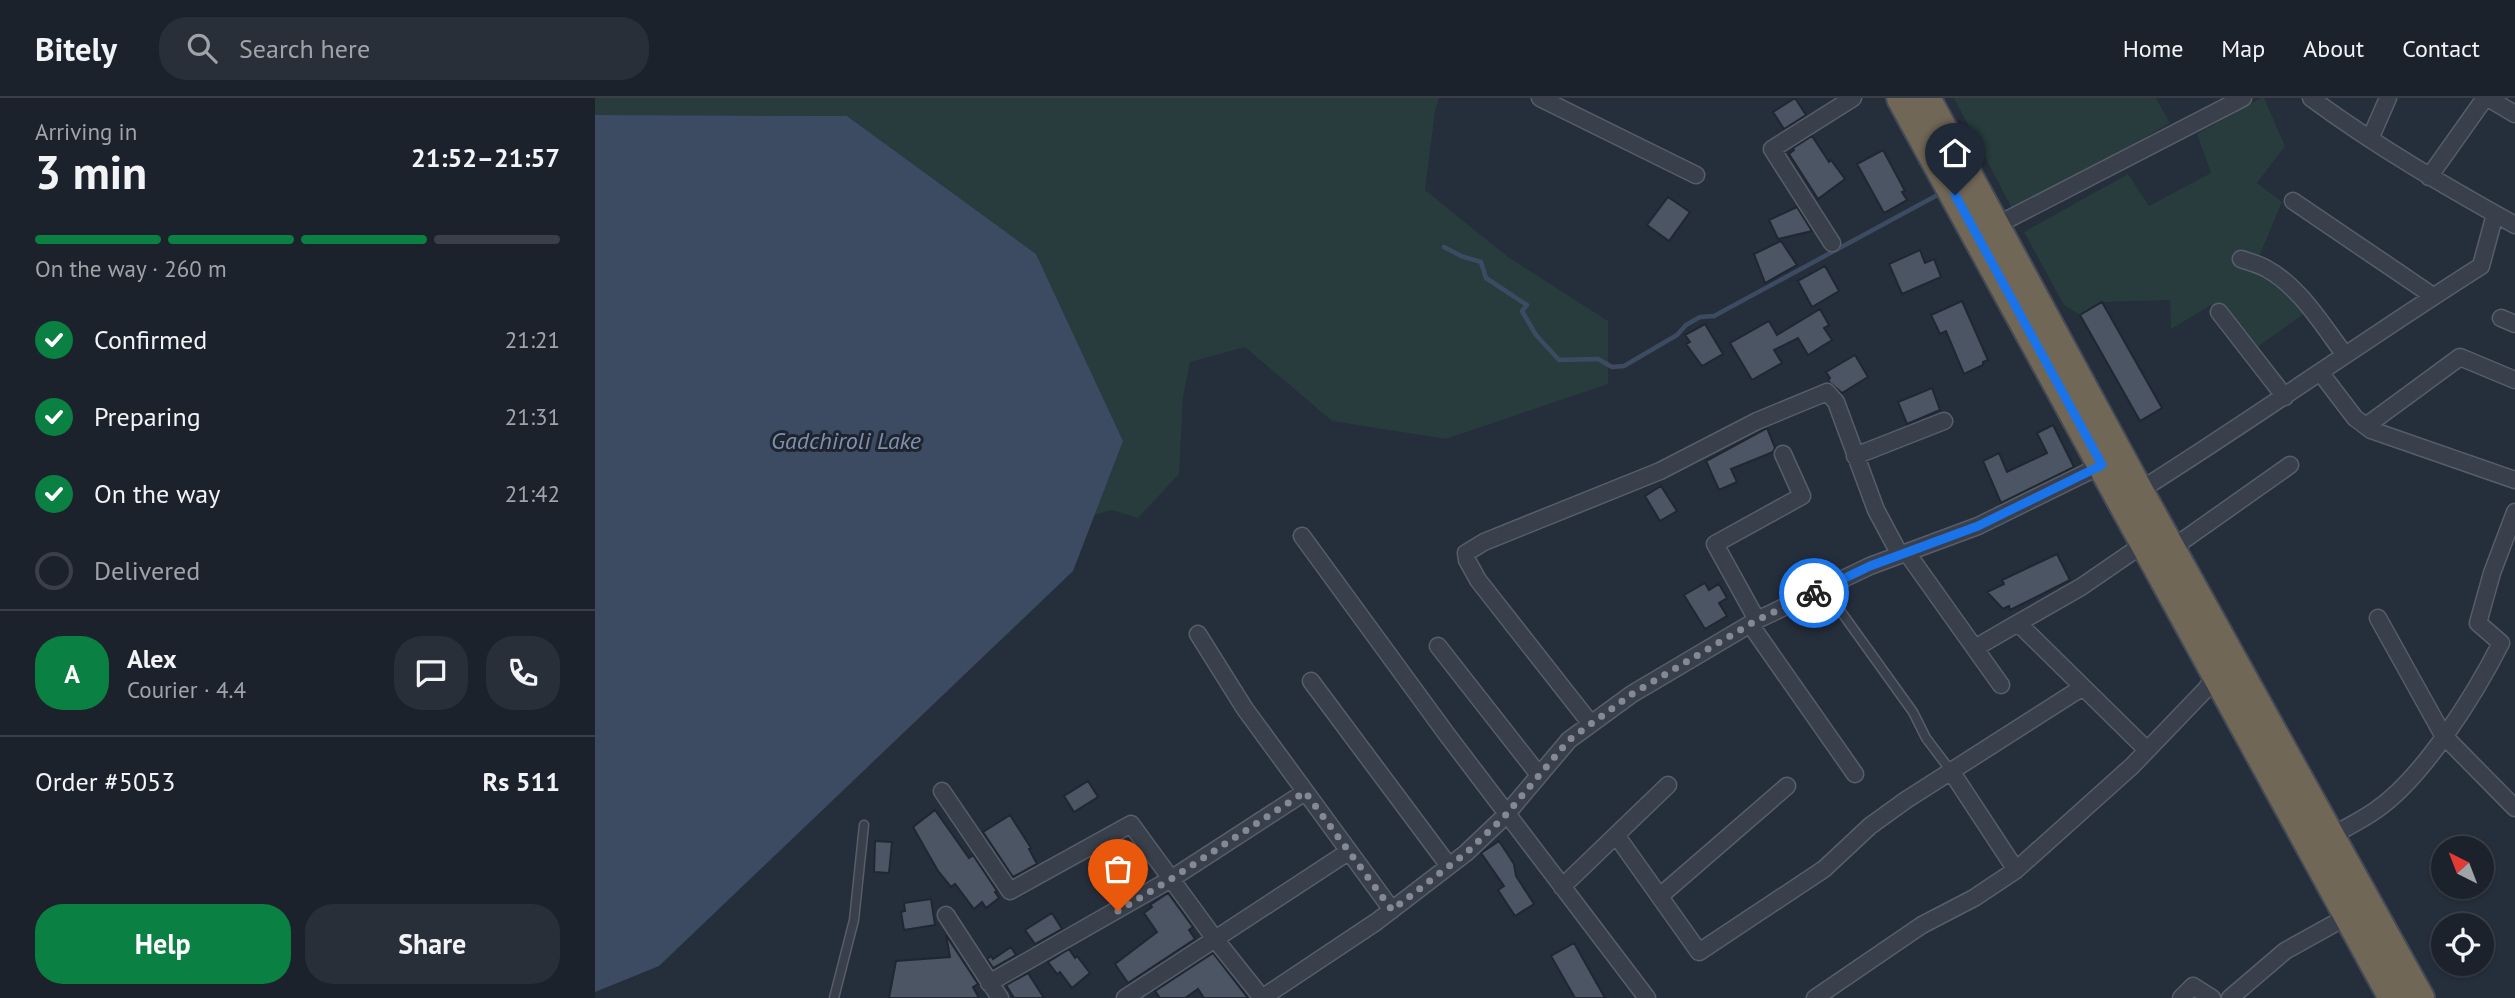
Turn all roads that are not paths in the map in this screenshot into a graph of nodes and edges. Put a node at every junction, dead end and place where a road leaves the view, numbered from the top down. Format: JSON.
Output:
{"nodes":[{"id":1,"x":1541,"y":98,"type":"edge"},
{"id":2,"x":1853,"y":98,"type":"edge"},
{"id":3,"x":1901,"y":98,"type":"edge"},
{"id":4,"x":1926,"y":98,"type":"edge"},
{"id":5,"x":2243,"y":98,"type":"edge"},
{"id":6,"x":2311,"y":98,"type":"edge"},
{"id":7,"x":2388,"y":98,"type":"edge"},
{"id":8,"x":2486,"y":98,"type":"edge"},
{"id":9,"x":2515,"y":114,"type":"edge"},
{"id":10,"x":2370,"y":139,"type":"junction"},
{"id":11,"x":1696,"y":175,"type":"dead end"},
{"id":12,"x":2429,"y":177,"type":"junction"},
{"id":13,"x":2293,"y":201,"type":"dead end"},
{"id":14,"x":2495,"y":214,"type":"junction"},
{"id":15,"x":2515,"y":225,"type":"edge"},
{"id":16,"x":1995,"y":226,"type":"junction"},
{"id":17,"x":1832,"y":243,"type":"dead end"},
{"id":18,"x":2241,"y":259,"type":"dead end"},
{"id":19,"x":2434,"y":296,"type":"junction"},
{"id":20,"x":2219,"y":312,"type":"dead end"},
{"id":21,"x":2345,"y":355,"type":"junction"},
{"id":22,"x":2320,"y":372,"type":"junction"},
{"id":23,"x":2515,"y":380,"type":"edge"},
{"id":24,"x":2285,"y":397,"type":"junction"},
{"id":25,"x":1944,"y":421,"type":"dead end"},
{"id":26,"x":2366,"y":426,"type":"junction"},
{"id":27,"x":1783,"y":454,"type":"dead end"},
{"id":28,"x":1855,"y":456,"type":"junction"},
{"id":29,"x":2102,"y":465,"type":"junction"},
{"id":30,"x":2290,"y":465,"type":"dead end"},
{"id":31,"x":2515,"y":480,"type":"edge"},
{"id":32,"x":2139,"y":491,"type":"junction"},
{"id":33,"x":2515,"y":512,"type":"edge"},
{"id":34,"x":1302,"y":536,"type":"dead end"},
{"id":35,"x":2158,"y":546,"type":"junction"},
{"id":36,"x":1903,"y":554,"type":"junction"},
{"id":37,"x":1824,"y":588,"type":"junction"},
{"id":38,"x":2378,"y":618,"type":"dead end"},
{"id":39,"x":1753,"y":622,"type":"junction"},
{"id":40,"x":2018,"y":623,"type":"junction"},
{"id":41,"x":1198,"y":634,"type":"dead end"},
{"id":42,"x":1438,"y":646,"type":"dead end"},
{"id":43,"x":1975,"y":648,"type":"junction"},
{"id":44,"x":2216,"y":675,"type":"junction"},
{"id":45,"x":1311,"y":681,"type":"dead end"},
{"id":46,"x":2001,"y":685,"type":"dead end"},
{"id":47,"x":2083,"y":687,"type":"junction"},
{"id":48,"x":1591,"y":724,"type":"junction"},
{"id":49,"x":2443,"y":736,"type":"junction"},
{"id":50,"x":2147,"y":750,"type":"junction"},
{"id":51,"x":1951,"y":771,"type":"junction"},
{"id":52,"x":1856,"y":774,"type":"dead end"},
{"id":53,"x":1539,"y":775,"type":"junction"},
{"id":54,"x":1668,"y":785,"type":"dead end"},
{"id":55,"x":1787,"y":786,"type":"dead end"},
{"id":56,"x":942,"y":791,"type":"dead end"},
{"id":57,"x":1305,"y":792,"type":"junction"},
{"id":58,"x":2514,"y":806,"type":"edge"},
{"id":59,"x":1507,"y":813,"type":"junction"},
{"id":60,"x":864,"y":825,"type":"dead end"},
{"id":61,"x":1616,"y":835,"type":"junction"},
{"id":62,"x":2330,"y":837,"type":"junction"},
{"id":63,"x":1347,"y":852,"type":"junction"},
{"id":64,"x":1449,"y":866,"type":"junction"},
{"id":65,"x":2016,"y":870,"type":"junction"},
{"id":66,"x":1171,"y":879,"type":"junction"},
{"id":67,"x":1562,"y":887,"type":"junction"},
{"id":68,"x":1660,"y":896,"type":"junction"},
{"id":69,"x":1392,"y":910,"type":"junction"},
{"id":70,"x":946,"y":915,"type":"dead end"},
{"id":71,"x":2348,"y":916,"type":"junction"},
{"id":72,"x":1215,"y":939,"type":"junction"},
{"id":73,"x":989,"y":983,"type":"junction"},
{"id":74,"x":834,"y":998,"type":"edge"},
{"id":75,"x":1000,"y":998,"type":"edge"},
{"id":76,"x":1125,"y":998,"type":"edge"},
{"id":77,"x":1262,"y":998,"type":"edge"},
{"id":78,"x":1647,"y":998,"type":"edge"},
{"id":79,"x":1815,"y":998,"type":"edge"},
{"id":80,"x":2181,"y":998,"type":"edge"},
{"id":81,"x":2212,"y":998,"type":"edge"},
{"id":82,"x":2230,"y":998,"type":"edge"},
{"id":83,"x":2393,"y":998,"type":"edge"},
{"id":84,"x":2420,"y":998,"type":"edge"}],
"edges":[{"from":1,"to":11,"type":"street"},
{"from":2,"to":17,"type":"street"},
{"from":3,"to":29,"type":"highway"},
{"from":4,"to":16,"type":"highway"},
{"from":5,"to":16,"type":"street"},
{"from":6,"to":10,"type":"street"},
{"from":7,"to":10,"type":"street"},
{"from":8,"to":9,"type":"street"},
{"from":8,"to":12,"type":"street"},
{"from":10,"to":12,"type":"street"},
{"from":12,"to":14,"type":"street"},
{"from":13,"to":19,"type":"street"},
{"from":14,"to":15,"type":"street"},
{"from":14,"to":19,"type":"street"},
{"from":16,"to":32,"type":"highway"},
{"from":18,"to":21,"type":"street"},
{"from":19,"to":21,"type":"street"},
{"from":20,"to":24,"type":"street"},
{"from":21,"to":22,"type":"street"},
{"from":22,"to":24,"type":"street"},
{"from":22,"to":26,"type":"street"},
{"from":23,"to":26,"type":"street"},
{"from":24,"to":32,"type":"street"},
{"from":25,"to":28,"type":"street"},
{"from":26,"to":31,"type":"street"},
{"from":27,"to":39,"type":"street"},
{"from":28,"to":36,"type":"street"},
{"from":28,"to":48,"type":"street"},
{"from":29,"to":35,"type":"highway"},
{"from":29,"to":36,"type":"street"},
{"from":30,"to":35,"type":"street"},
{"from":32,"to":35,"type":"highway"},
{"from":33,"to":49,"type":"street"},
{"from":34,"to":59,"type":"street"},
{"from":35,"to":40,"type":"street"},
{"from":35,"to":44,"type":"highway"},
{"from":35,"to":62,"type":"highway"},
{"from":36,"to":37,"type":"street"},
{"from":36,"to":43,"type":"street"},
{"from":37,"to":39,"type":"street"},
{"from":37,"to":51,"type":"lane"},
{"from":38,"to":49,"type":"street"},
{"from":39,"to":48,"type":"street"},
{"from":39,"to":52,"type":"street"},
{"from":40,"to":43,"type":"street"},
{"from":40,"to":47,"type":"street"},
{"from":41,"to":57,"type":"street"},
{"from":42,"to":53,"type":"street"},
{"from":43,"to":46,"type":"street"},
{"from":44,"to":50,"type":"street"},
{"from":44,"to":71,"type":"highway"},
{"from":45,"to":64,"type":"street"},
{"from":47,"to":50,"type":"street"},
{"from":47,"to":51,"type":"street"},
{"from":48,"to":53,"type":"street"},
{"from":49,"to":58,"type":"street"},
{"from":49,"to":62,"type":"street"},
{"from":50,"to":65,"type":"street"},
{"from":51,"to":65,"type":"street"},
{"from":51,"to":68,"type":"street"},
{"from":53,"to":59,"type":"street"},
{"from":54,"to":61,"type":"street"},
{"from":55,"to":68,"type":"street"},
{"from":56,"to":66,"type":"street"},
{"from":57,"to":63,"type":"street"},
{"from":57,"to":66,"type":"street"},
{"from":59,"to":64,"type":"street"},
{"from":59,"to":67,"type":"street"},
{"from":60,"to":74,"type":"lane"},
{"from":61,"to":67,"type":"street"},
{"from":61,"to":68,"type":"street"},
{"from":62,"to":84,"type":"highway"},
{"from":63,"to":69,"type":"street"},
{"from":63,"to":72,"type":"street"},
{"from":64,"to":69,"type":"street"},
{"from":65,"to":79,"type":"street"},
{"from":66,"to":72,"type":"street"},
{"from":66,"to":73,"type":"street"},
{"from":67,"to":78,"type":"street"},
{"from":69,"to":77,"type":"street"},
{"from":70,"to":73,"type":"street"},
{"from":71,"to":82,"type":"street"},
{"from":71,"to":83,"type":"highway"},
{"from":72,"to":76,"type":"street"},
{"from":72,"to":77,"type":"street"},
{"from":73,"to":75,"type":"street"},
{"from":80,"to":81,"type":"street"}]}
